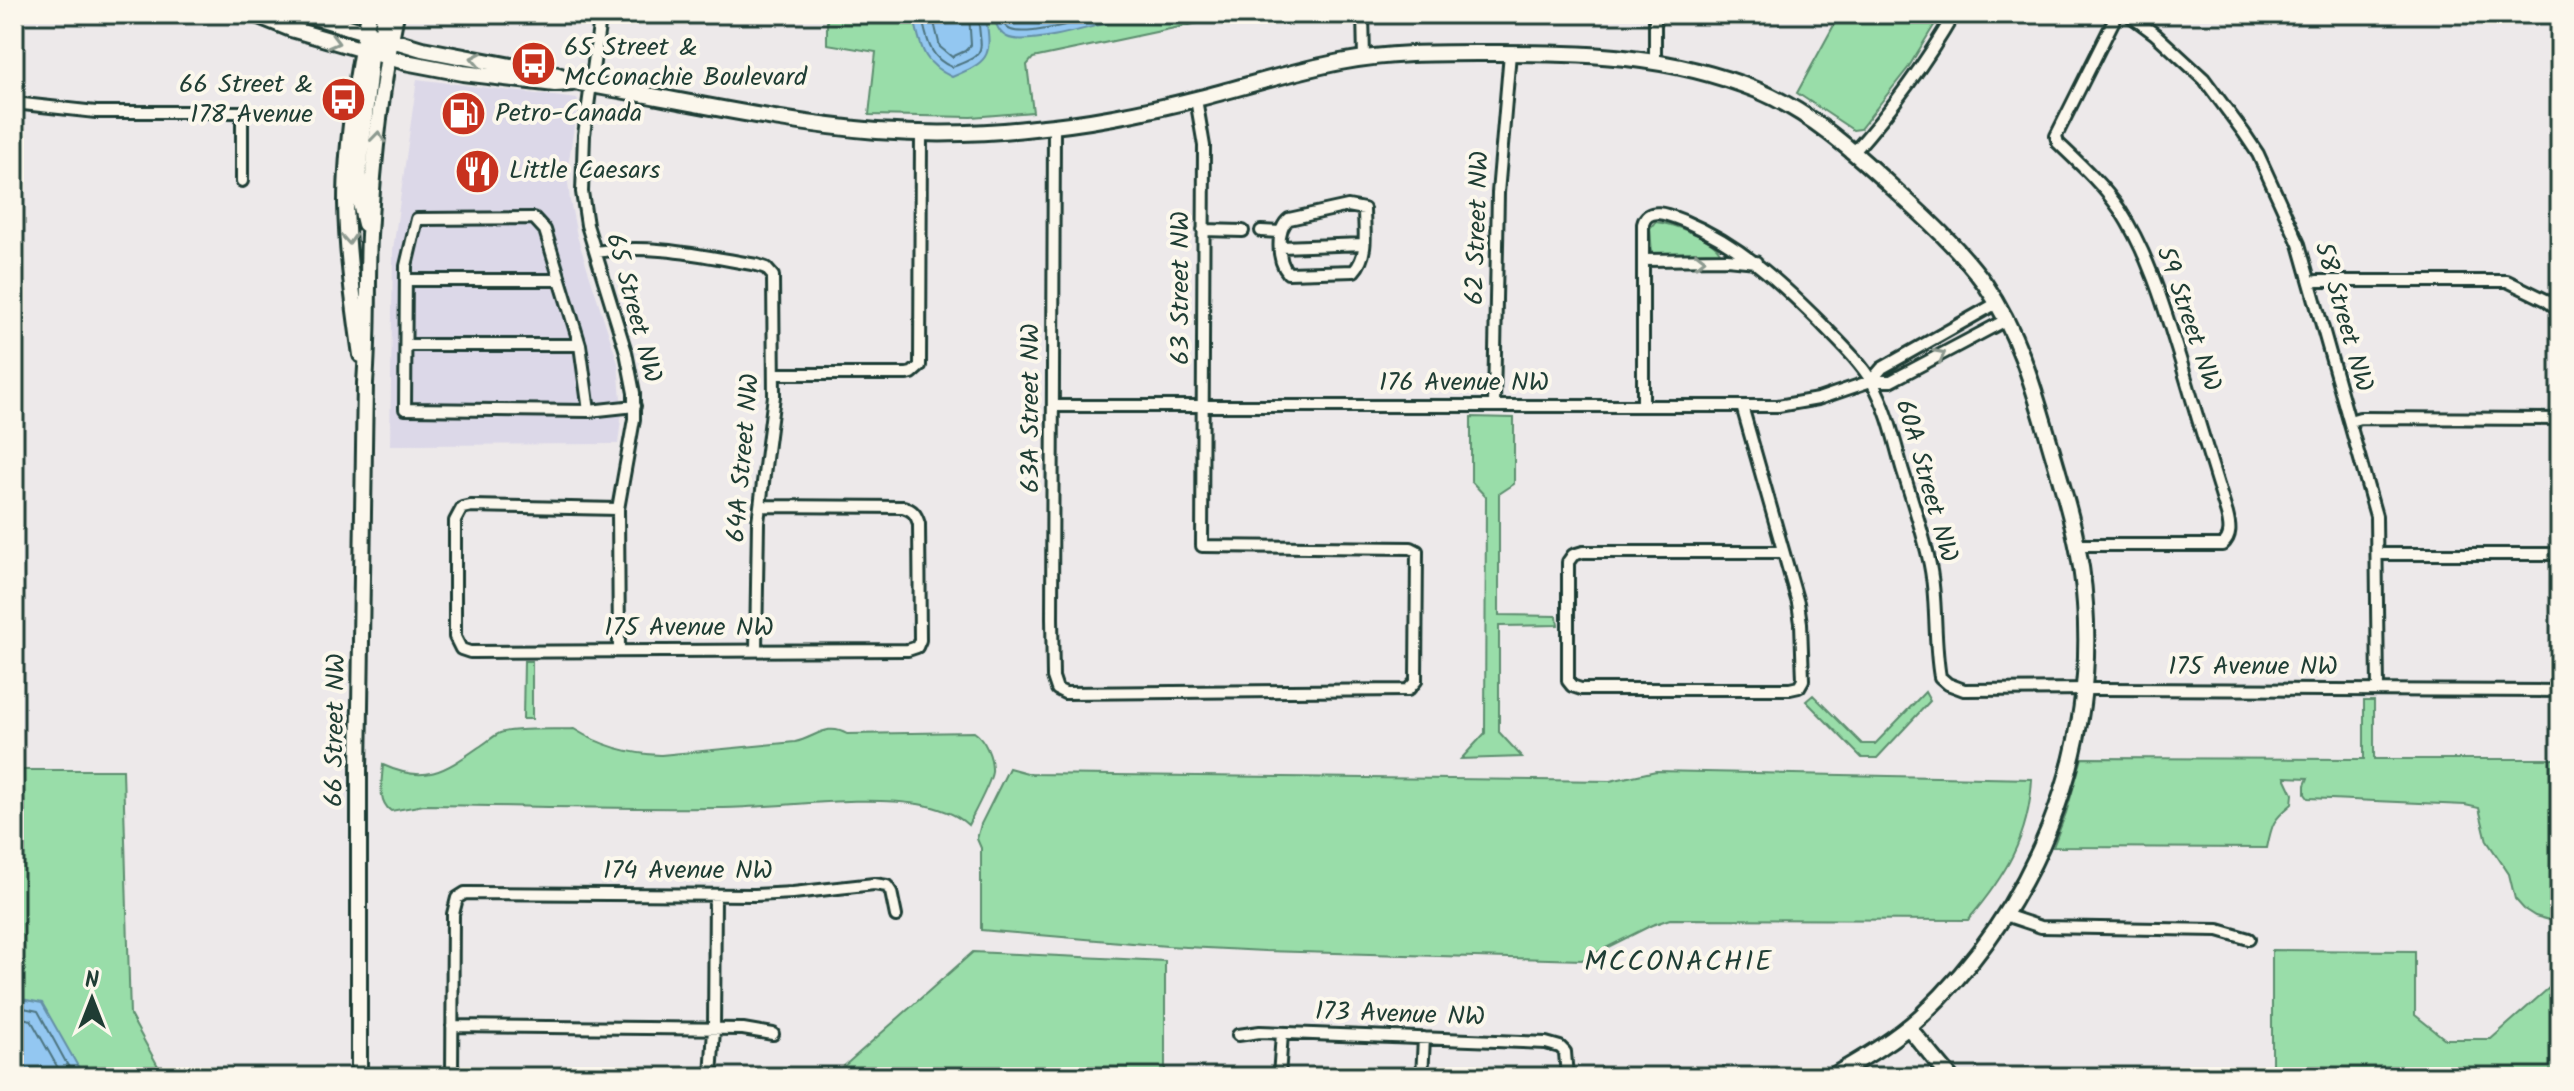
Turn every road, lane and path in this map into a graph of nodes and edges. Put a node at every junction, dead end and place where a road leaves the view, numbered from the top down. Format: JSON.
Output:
{"nodes":[{"id":1,"x":254,"y":14,"type":"edge"},
{"id":2,"x":305,"y":14,"type":"edge"},
{"id":3,"x":369,"y":14,"type":"edge"},
{"id":4,"x":384,"y":14,"type":"edge"},
{"id":5,"x":396,"y":14,"type":"edge"},
{"id":6,"x":1363,"y":14,"type":"edge"},
{"id":7,"x":1655,"y":14,"type":"edge"},
{"id":8,"x":1954,"y":14,"type":"edge"},
{"id":9,"x":2117,"y":14,"type":"edge"},
{"id":10,"x":2128,"y":14,"type":"edge"},
{"id":11,"x":599,"y":26,"type":"dead end"},
{"id":12,"x":379,"y":35,"type":"junction"},
{"id":13,"x":367,"y":51,"type":"junction"},
{"id":14,"x":1510,"y":53,"type":"junction"},
{"id":15,"x":389,"y":57,"type":"junction"},
{"id":16,"x":1364,"y":58,"type":"junction"},
{"id":17,"x":1655,"y":61,"type":"junction"},
{"id":18,"x":585,"y":84,"type":"junction"},
{"id":19,"x":1196,"y":99,"type":"junction"},
{"id":20,"x":14,"y":103,"type":"edge"},
{"id":21,"x":1054,"y":126,"type":"junction"},
{"id":22,"x":921,"y":133,"type":"junction"},
{"id":23,"x":1854,"y":152,"type":"junction"},
{"id":24,"x":242,"y":181,"type":"dead end"},
{"id":25,"x":1203,"y":230,"type":"junction"},
{"id":26,"x":1243,"y":231,"type":"dead end"},
{"id":27,"x":1261,"y":231,"type":"dead end"},
{"id":28,"x":1281,"y":232,"type":"junction"},
{"id":29,"x":369,"y":243,"type":"junction"},
{"id":30,"x":1364,"y":244,"type":"junction"},
{"id":31,"x":1281,"y":247,"type":"junction"},
{"id":32,"x":596,"y":252,"type":"junction"},
{"id":33,"x":1643,"y":260,"type":"junction"},
{"id":34,"x":1757,"y":262,"type":"junction"},
{"id":35,"x":406,"y":280,"type":"junction"},
{"id":36,"x":560,"y":280,"type":"junction"},
{"id":37,"x":2310,"y":283,"type":"junction"},
{"id":38,"x":1997,"y":303,"type":"junction"},
{"id":39,"x":2560,"y":317,"type":"edge"},
{"id":40,"x":2006,"y":320,"type":"junction"},
{"id":41,"x":406,"y":345,"type":"junction"},
{"id":42,"x":580,"y":345,"type":"junction"},
{"id":43,"x":775,"y":374,"type":"junction"},
{"id":44,"x":1871,"y":381,"type":"junction"},
{"id":45,"x":365,"y":383,"type":"junction"},
{"id":46,"x":1202,"y":405,"type":"junction"},
{"id":47,"x":1494,"y":405,"type":"junction"},
{"id":48,"x":1643,"y":405,"type":"junction"},
{"id":49,"x":635,"y":406,"type":"junction"},
{"id":50,"x":1053,"y":406,"type":"junction"},
{"id":51,"x":1742,"y":406,"type":"junction"},
{"id":52,"x":589,"y":411,"type":"junction"},
{"id":53,"x":2560,"y":419,"type":"edge"},
{"id":54,"x":2350,"y":421,"type":"junction"},
{"id":55,"x":760,"y":506,"type":"junction"},
{"id":56,"x":618,"y":509,"type":"junction"},
{"id":57,"x":2078,"y":545,"type":"junction"},
{"id":58,"x":1783,"y":552,"type":"junction"},
{"id":59,"x":2378,"y":554,"type":"junction"},
{"id":60,"x":2560,"y":554,"type":"edge"},
{"id":61,"x":756,"y":649,"type":"junction"},
{"id":62,"x":619,"y":650,"type":"junction"},
{"id":63,"x":1948,"y":684,"type":"joint"},
{"id":64,"x":1414,"y":686,"type":"joint"},
{"id":65,"x":2085,"y":689,"type":"junction"},
{"id":66,"x":2378,"y":690,"type":"junction"},
{"id":67,"x":2560,"y":691,"type":"edge"},
{"id":68,"x":715,"y":895,"type":"junction"},
{"id":69,"x":2005,"y":915,"type":"junction"},
{"id":70,"x":896,"y":916,"type":"dead end"},
{"id":71,"x":2249,"y":939,"type":"dead end"},
{"id":72,"x":452,"y":1026,"type":"junction"},
{"id":73,"x":1908,"y":1027,"type":"junction"},
{"id":74,"x":714,"y":1029,"type":"junction"},
{"id":75,"x":1282,"y":1033,"type":"junction"},
{"id":76,"x":773,"y":1034,"type":"dead end"},
{"id":77,"x":1238,"y":1035,"type":"dead end"},
{"id":78,"x":1424,"y":1038,"type":"junction"},
{"id":79,"x":359,"y":1077,"type":"edge"},
{"id":80,"x":452,"y":1077,"type":"edge"},
{"id":81,"x":711,"y":1077,"type":"edge"},
{"id":82,"x":1279,"y":1077,"type":"edge"},
{"id":83,"x":1422,"y":1077,"type":"edge"},
{"id":84,"x":1567,"y":1077,"type":"edge"},
{"id":85,"x":1831,"y":1077,"type":"edge"},
{"id":86,"x":1950,"y":1077,"type":"edge"}],
"edges":[{"from":1,"to":13,"type":"street","one_way":true},
{"from":2,"to":12,"type":"street"},
{"from":3,"to":12,"type":"street","name":"66 Street NW"},
{"from":4,"to":12,"type":"street"},
{"from":5,"to":12,"type":"street","name":"66 Street NW"},
{"from":6,"to":16,"type":"street"},
{"from":7,"to":17,"type":"street"},
{"from":8,"to":23,"type":"street"},
{"from":9,"to":57,"type":"street","name":"59 Street NW"},
{"from":10,"to":37,"type":"street","name":"58 Street NW"},
{"from":11,"to":18,"type":"street","name":"65 Street NW"},
{"from":12,"to":13,"type":"street","name":"66 Street NW"},
{"from":12,"to":15,"type":"street","name":"66 Street NW"},
{"from":18,"to":12,"type":"street","one_way":true},
{"from":13,"to":15,"type":"street"},
{"from":13,"to":29,"type":"street"},
{"from":13,"to":45,"type":"street","name":"66 Street NW","one_way":true},
{"from":14,"to":16,"type":"street"},
{"from":14,"to":17,"type":"street"},
{"from":14,"to":47,"type":"street","name":"62 Street NW"},
{"from":15,"to":18,"type":"street"},
{"from":29,"to":15,"type":"street","name":"66 Street NW","one_way":true},
{"from":16,"to":19,"type":"street"},
{"from":17,"to":23,"type":"street"},
{"from":18,"to":22,"type":"street"},
{"from":18,"to":32,"type":"street","name":"65 Street NW"},
{"from":19,"to":21,"type":"street"},
{"from":19,"to":25,"type":"street","name":"63 Street NW"},
{"from":20,"to":24,"type":"street"},
{"from":21,"to":22,"type":"street"},
{"from":21,"to":50,"type":"street","name":"63A Street NW"},
{"from":22,"to":43,"type":"street"},
{"from":23,"to":38,"type":"street"},
{"from":25,"to":26,"type":"street"},
{"from":25,"to":46,"type":"street","name":"63 Street NW"},
{"from":27,"to":28,"type":"street"},
{"from":28,"to":30,"type":"street"},
{"from":28,"to":31,"type":"street"},
{"from":29,"to":45,"type":"street","name":"66 Street NW"},
{"from":30,"to":31,"type":"street"},
{"from":30,"to":31,"type":"street"},
{"from":32,"to":43,"type":"street","name":"64A Street NW"},
{"from":32,"to":49,"type":"street","name":"65 Street NW"},
{"from":33,"to":34,"type":"street","one_way":true},
{"from":33,"to":34,"type":"street","name":"60A Street NW"},
{"from":33,"to":48,"type":"street"},
{"from":34,"to":44,"type":"street","name":"60A Street NW"},
{"from":35,"to":36,"type":"street"},
{"from":35,"to":36,"type":"street"},
{"from":35,"to":41,"type":"street"},
{"from":36,"to":42,"type":"street"},
{"from":37,"to":39,"type":"street"},
{"from":37,"to":54,"type":"street","name":"58 Street NW"},
{"from":38,"to":40,"type":"street"},
{"from":38,"to":44,"type":"street","name":"176 Avenue NW"},
{"from":44,"to":40,"type":"street","name":"176 Avenue NW","one_way":true},
{"from":40,"to":57,"type":"street"},
{"from":41,"to":42,"type":"street"},
{"from":41,"to":52,"type":"street"},
{"from":42,"to":52,"type":"street"},
{"from":43,"to":55,"type":"street","name":"64A Street NW"},
{"from":44,"to":51,"type":"street","name":"176 Avenue NW"},
{"from":44,"to":63,"type":"street","name":"60A Street NW"},
{"from":45,"to":79,"type":"street","name":"66 Street NW"},
{"from":46,"to":47,"type":"street","name":"176 Avenue NW"},
{"from":46,"to":50,"type":"street","name":"176 Avenue NW"},
{"from":46,"to":64,"type":"street","name":"63 Street NW"},
{"from":47,"to":48,"type":"street","name":"176 Avenue NW"},
{"from":48,"to":51,"type":"street","name":"176 Avenue NW"},
{"from":49,"to":52,"type":"street"},
{"from":49,"to":56,"type":"street","name":"65 Street NW"},
{"from":50,"to":64,"type":"street","name":"63A Street NW"},
{"from":51,"to":58,"type":"street"},
{"from":53,"to":54,"type":"street"},
{"from":54,"to":59,"type":"street","name":"58 Street NW"},
{"from":55,"to":61,"type":"street","name":"64A Street NW"},
{"from":55,"to":61,"type":"street","name":"175 Avenue NW"},
{"from":56,"to":62,"type":"street","name":"65 Street NW"},
{"from":56,"to":62,"type":"street","name":"175 Avenue NW"},
{"from":57,"to":65,"type":"street"},
{"from":58,"to":58,"type":"street"},
{"from":59,"to":60,"type":"street"},
{"from":59,"to":66,"type":"street","name":"58 Street NW"},
{"from":61,"to":62,"type":"street","name":"175 Avenue NW"},
{"from":63,"to":65,"type":"street","name":"175 Avenue NW"},
{"from":65,"to":66,"type":"street","name":"175 Avenue NW"},
{"from":65,"to":69,"type":"street"},
{"from":66,"to":67,"type":"street","name":"175 Avenue NW"},
{"from":68,"to":70,"type":"street","name":"174 Avenue NW"},
{"from":68,"to":72,"type":"street","name":"174 Avenue NW"},
{"from":68,"to":74,"type":"street"},
{"from":69,"to":71,"type":"street"},
{"from":69,"to":73,"type":"street"},
{"from":72,"to":74,"type":"street"},
{"from":72,"to":80,"type":"street"},
{"from":73,"to":85,"type":"street"},
{"from":73,"to":86,"type":"street"},
{"from":74,"to":76,"type":"street"},
{"from":74,"to":81,"type":"street"},
{"from":75,"to":77,"type":"street","name":"173 Avenue NW"},
{"from":75,"to":78,"type":"street","name":"173 Avenue NW"},
{"from":75,"to":82,"type":"street"},
{"from":78,"to":83,"type":"street"},
{"from":78,"to":84,"type":"street","name":"173 Avenue NW"}]}
